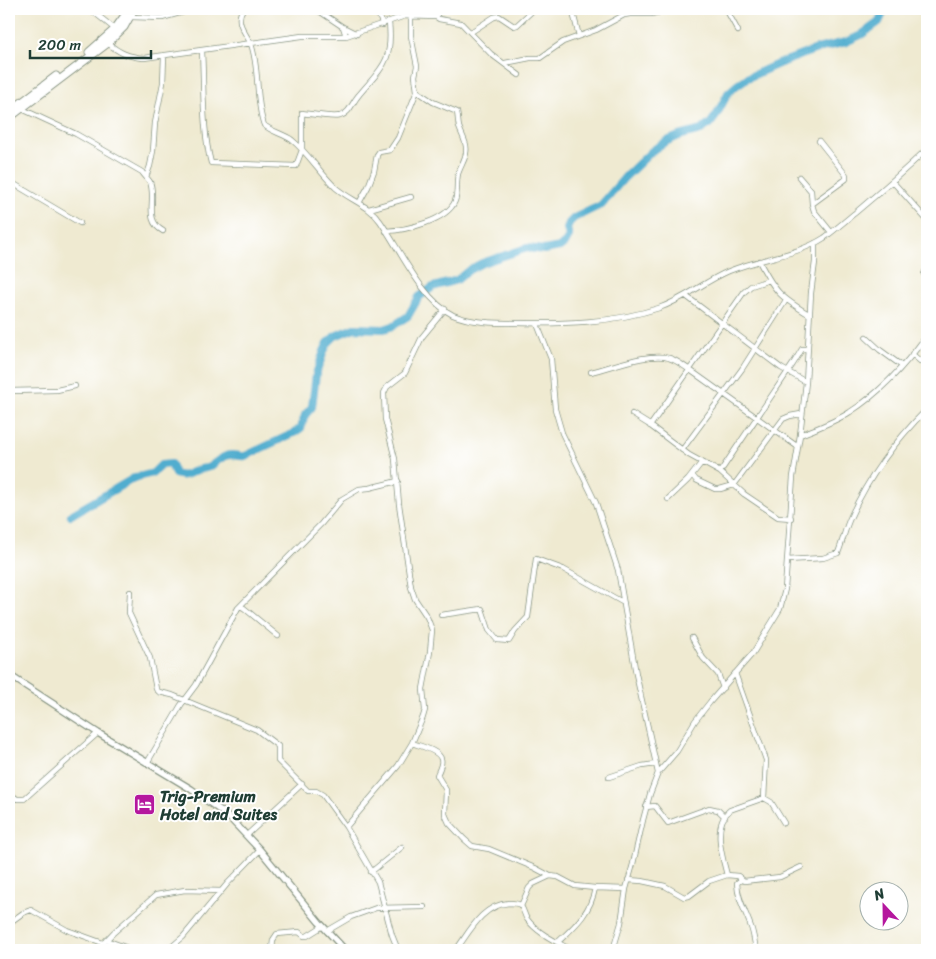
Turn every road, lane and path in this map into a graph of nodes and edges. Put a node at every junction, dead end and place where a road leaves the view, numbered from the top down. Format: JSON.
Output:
{"nodes":[{"id":1,"x":90,"y":9,"type":"edge"},
{"id":2,"x":129,"y":9,"type":"edge"},
{"id":3,"x":134,"y":9,"type":"edge"},
{"id":4,"x":194,"y":9,"type":"edge"},
{"id":5,"x":242,"y":9,"type":"edge"},
{"id":6,"x":316,"y":9,"type":"edge"},
{"id":7,"x":376,"y":9,"type":"edge"},
{"id":8,"x":439,"y":9,"type":"edge"},
{"id":9,"x":572,"y":9,"type":"edge"},
{"id":10,"x":673,"y":9,"type":"edge"},
{"id":11,"x":726,"y":9,"type":"edge"},
{"id":12,"x":841,"y":9,"type":"edge"},
{"id":13,"x":531,"y":12,"type":"dead end"},
{"id":14,"x":852,"y":12,"type":"dead end"},
{"id":15,"x":411,"y":16,"type":"junction"},
{"id":16,"x":131,"y":17,"type":"junction"},
{"id":17,"x":436,"y":17,"type":"junction"},
{"id":18,"x":389,"y":22,"type":"junction"},
{"id":19,"x":383,"y":25,"type":"junction"},
{"id":20,"x":343,"y":27,"type":"junction"},
{"id":21,"x":117,"y":31,"type":"junction"},
{"id":22,"x":738,"y":31,"type":"dead end"},
{"id":23,"x":471,"y":32,"type":"junction"},
{"id":24,"x":357,"y":34,"type":"junction"},
{"id":25,"x":346,"y":36,"type":"junction"},
{"id":26,"x":579,"y":36,"type":"junction"},
{"id":27,"x":108,"y":43,"type":"junction"},
{"id":28,"x":250,"y":43,"type":"junction"},
{"id":29,"x":202,"y":51,"type":"junction"},
{"id":30,"x":164,"y":56,"type":"junction"},
{"id":31,"x":505,"y":63,"type":"junction"},
{"id":32,"x":519,"y":75,"type":"dead end"},
{"id":33,"x":418,"y":91,"type":"junction"},
{"id":34,"x":22,"y":109,"type":"junction"},
{"id":35,"x":9,"y":112,"type":"edge"},
{"id":36,"x":9,"y":118,"type":"edge"},
{"id":37,"x":819,"y":141,"type":"dead end"},
{"id":38,"x":927,"y":149,"type":"edge"},
{"id":39,"x":302,"y":150,"type":"junction"},
{"id":40,"x":146,"y":177,"type":"junction"},
{"id":41,"x":799,"y":177,"type":"dead end"},
{"id":42,"x":9,"y":181,"type":"edge"},
{"id":43,"x":892,"y":182,"type":"junction"},
{"id":44,"x":411,"y":197,"type":"dead end"},
{"id":45,"x":359,"y":203,"type":"junction"},
{"id":46,"x":812,"y":204,"type":"junction"},
{"id":47,"x":369,"y":209,"type":"junction"},
{"id":48,"x":927,"y":220,"type":"edge"},
{"id":49,"x":80,"y":223,"type":"dead end"},
{"id":50,"x":163,"y":231,"type":"dead end"},
{"id":51,"x":386,"y":231,"type":"junction"},
{"id":52,"x":831,"y":232,"type":"junction"},
{"id":53,"x":815,"y":243,"type":"junction"},
{"id":54,"x":759,"y":261,"type":"junction"},
{"id":55,"x":927,"y":268,"type":"edge"},
{"id":56,"x":927,"y":277,"type":"edge"},
{"id":57,"x":769,"y":280,"type":"junction"},
{"id":58,"x":686,"y":296,"type":"junction"},
{"id":59,"x":786,"y":300,"type":"junction"},
{"id":60,"x":445,"y":309,"type":"junction"},
{"id":61,"x":810,"y":315,"type":"junction"},
{"id":62,"x":536,"y":324,"type":"junction"},
{"id":63,"x":722,"y":324,"type":"junction"},
{"id":64,"x":927,"y":335,"type":"edge"},
{"id":65,"x":866,"y":337,"type":"dead end"},
{"id":66,"x":756,"y":348,"type":"junction"},
{"id":67,"x":808,"y":349,"type":"junction"},
{"id":68,"x":912,"y":354,"type":"junction"},
{"id":69,"x":927,"y":359,"type":"edge"},
{"id":70,"x":902,"y":366,"type":"junction"},
{"id":71,"x":690,"y":370,"type":"junction"},
{"id":72,"x":788,"y":371,"type":"junction"},
{"id":73,"x":591,"y":372,"type":"dead end"},
{"id":74,"x":806,"y":382,"type":"junction"},
{"id":75,"x":75,"y":386,"type":"dead end"},
{"id":76,"x":9,"y":391,"type":"edge"},
{"id":77,"x":722,"y":394,"type":"junction"},
{"id":78,"x":927,"y":409,"type":"edge"},
{"id":79,"x":632,"y":414,"type":"dead end"},
{"id":80,"x":802,"y":414,"type":"junction"},
{"id":81,"x":757,"y":417,"type":"junction"},
{"id":82,"x":650,"y":426,"type":"junction"},
{"id":83,"x":774,"y":430,"type":"junction"},
{"id":84,"x":800,"y":435,"type":"junction"},
{"id":85,"x":798,"y":447,"type":"junction"},
{"id":86,"x":682,"y":450,"type":"junction"},
{"id":87,"x":702,"y":462,"type":"junction"},
{"id":88,"x":720,"y":472,"type":"junction"},
{"id":89,"x":692,"y":475,"type":"junction"},
{"id":90,"x":398,"y":481,"type":"junction"},
{"id":91,"x":734,"y":485,"type":"junction"},
{"id":92,"x":668,"y":499,"type":"dead end"},
{"id":93,"x":791,"y":518,"type":"junction"},
{"id":94,"x":787,"y":560,"type":"junction"},
{"id":95,"x":130,"y":592,"type":"dead end"},
{"id":96,"x":624,"y":603,"type":"junction"},
{"id":97,"x":240,"y":606,"type":"junction"},
{"id":98,"x":441,"y":615,"type":"dead end"},
{"id":99,"x":278,"y":636,"type":"dead end"},
{"id":100,"x":692,"y":638,"type":"dead end"},
{"id":101,"x":736,"y":673,"type":"junction"},
{"id":102,"x":9,"y":675,"type":"edge"},
{"id":103,"x":723,"y":688,"type":"junction"},
{"id":104,"x":185,"y":700,"type":"junction"},
{"id":105,"x":98,"y":733,"type":"junction"},
{"id":106,"x":412,"y":742,"type":"junction"},
{"id":107,"x":147,"y":763,"type":"junction"},
{"id":108,"x":656,"y":764,"type":"junction"},
{"id":109,"x":658,"y":773,"type":"junction"},
{"id":110,"x":609,"y":778,"type":"dead end"},
{"id":111,"x":302,"y":784,"type":"junction"},
{"id":112,"x":9,"y":793,"type":"edge"},
{"id":113,"x":764,"y":798,"type":"junction"},
{"id":114,"x":646,"y":807,"type":"junction"},
{"id":115,"x":725,"y":816,"type":"junction"},
{"id":116,"x":784,"y":823,"type":"dead end"},
{"id":117,"x":346,"y":827,"type":"junction"},
{"id":118,"x":247,"y":835,"type":"junction"},
{"id":119,"x":402,"y":847,"type":"dead end"},
{"id":120,"x":260,"y":850,"type":"junction"},
{"id":121,"x":801,"y":867,"type":"dead end"},
{"id":122,"x":371,"y":872,"type":"junction"},
{"id":123,"x":727,"y":875,"type":"junction"},
{"id":124,"x":550,"y":876,"type":"junction"},
{"id":125,"x":628,"y":880,"type":"junction"},
{"id":126,"x":741,"y":880,"type":"junction"},
{"id":127,"x":595,"y":888,"type":"junction"},
{"id":128,"x":626,"y":888,"type":"junction"},
{"id":129,"x":220,"y":891,"type":"junction"},
{"id":130,"x":521,"y":906,"type":"junction"},
{"id":131,"x":384,"y":907,"type":"junction"},
{"id":132,"x":424,"y":908,"type":"dead end"},
{"id":133,"x":9,"y":923,"type":"edge"},
{"id":134,"x":325,"y":928,"type":"junction"},
{"id":135,"x":105,"y":942,"type":"junction"},
{"id":136,"x":558,"y":942,"type":"junction"},
{"id":137,"x":174,"y":945,"type":"junction"},
{"id":138,"x":97,"y":950,"type":"edge"},
{"id":139,"x":133,"y":950,"type":"edge"},
{"id":140,"x":162,"y":950,"type":"edge"},
{"id":141,"x":168,"y":950,"type":"edge"},
{"id":142,"x":272,"y":950,"type":"edge"},
{"id":143,"x":345,"y":950,"type":"edge"},
{"id":144,"x":398,"y":950,"type":"edge"},
{"id":145,"x":456,"y":950,"type":"edge"},
{"id":146,"x":571,"y":950,"type":"edge"},
{"id":147,"x":613,"y":950,"type":"edge"},
{"id":148,"x":756,"y":950,"type":"edge"}],
"edges":[{"from":1,"to":21,"type":"street"},
{"from":2,"to":21,"type":"main road"},
{"from":3,"to":16,"type":"main road"},
{"from":4,"to":16,"type":"street"},
{"from":5,"to":28,"type":"street"},
{"from":6,"to":20,"type":"street"},
{"from":7,"to":19,"type":"street"},
{"from":8,"to":17,"type":"street"},
{"from":9,"to":26,"type":"street"},
{"from":10,"to":26,"type":"street"},
{"from":11,"to":22,"type":"street"},
{"from":12,"to":14,"type":"street"},
{"from":13,"to":23,"type":"street"},
{"from":15,"to":17,"type":"street"},
{"from":15,"to":18,"type":"street"},
{"from":15,"to":33,"type":"street"},
{"from":16,"to":21,"type":"main road"},
{"from":17,"to":23,"type":"street"},
{"from":18,"to":19,"type":"street"},
{"from":18,"to":39,"type":"street"},
{"from":19,"to":24,"type":"street"},
{"from":20,"to":24,"type":"street"},
{"from":20,"to":25,"type":"street"},
{"from":21,"to":27,"type":"main road"},
{"from":21,"to":35,"type":"main road"},
{"from":23,"to":31,"type":"street"},
{"from":24,"to":25,"type":"street"},
{"from":25,"to":28,"type":"street"},
{"from":26,"to":31,"type":"street"},
{"from":27,"to":30,"type":"street"},
{"from":27,"to":34,"type":"main road"},
{"from":28,"to":29,"type":"street"},
{"from":28,"to":39,"type":"street"},
{"from":29,"to":30,"type":"street"},
{"from":29,"to":39,"type":"street"},
{"from":30,"to":40,"type":"street"},
{"from":31,"to":32,"type":"street"},
{"from":33,"to":45,"type":"street"},
{"from":33,"to":51,"type":"street"},
{"from":34,"to":36,"type":"main road"},
{"from":34,"to":40,"type":"street"},
{"from":37,"to":46,"type":"street"},
{"from":38,"to":43,"type":"street"},
{"from":39,"to":45,"type":"street"},
{"from":40,"to":50,"type":"street"},
{"from":41,"to":46,"type":"street"},
{"from":42,"to":49,"type":"street"},
{"from":43,"to":48,"type":"street"},
{"from":43,"to":52,"type":"street"},
{"from":44,"to":47,"type":"street"},
{"from":45,"to":47,"type":"street"},
{"from":46,"to":52,"type":"street"},
{"from":47,"to":51,"type":"street"},
{"from":51,"to":60,"type":"street"},
{"from":52,"to":53,"type":"street"},
{"from":53,"to":54,"type":"street"},
{"from":53,"to":61,"type":"street"},
{"from":54,"to":57,"type":"street"},
{"from":54,"to":58,"type":"street"},
{"from":55,"to":56,"type":"street"},
{"from":57,"to":59,"type":"street"},
{"from":57,"to":63,"type":"street"},
{"from":58,"to":62,"type":"street"},
{"from":58,"to":63,"type":"street"},
{"from":59,"to":61,"type":"street"},
{"from":59,"to":66,"type":"street"},
{"from":60,"to":62,"type":"street"},
{"from":60,"to":90,"type":"street"},
{"from":61,"to":67,"type":"street"},
{"from":62,"to":96,"type":"street"},
{"from":63,"to":66,"type":"street"},
{"from":63,"to":71,"type":"street"},
{"from":64,"to":68,"type":"street"},
{"from":65,"to":70,"type":"street"},
{"from":66,"to":72,"type":"street"},
{"from":66,"to":77,"type":"street"},
{"from":67,"to":72,"type":"street"},
{"from":67,"to":74,"type":"street"},
{"from":68,"to":69,"type":"street"},
{"from":68,"to":70,"type":"street"},
{"from":70,"to":84,"type":"street"},
{"from":71,"to":73,"type":"street"},
{"from":71,"to":77,"type":"street"},
{"from":71,"to":82,"type":"street"},
{"from":72,"to":74,"type":"street"},
{"from":72,"to":81,"type":"street"},
{"from":74,"to":80,"type":"street"},
{"from":75,"to":76,"type":"street"},
{"from":77,"to":81,"type":"street"},
{"from":77,"to":86,"type":"street"},
{"from":78,"to":94,"type":"street"},
{"from":79,"to":82,"type":"street"},
{"from":80,"to":83,"type":"street"},
{"from":80,"to":84,"type":"street"},
{"from":81,"to":83,"type":"street"},
{"from":81,"to":88,"type":"street"},
{"from":82,"to":86,"type":"street"},
{"from":83,"to":85,"type":"street"},
{"from":83,"to":91,"type":"street"},
{"from":84,"to":85,"type":"street"},
{"from":85,"to":93,"type":"street"},
{"from":86,"to":87,"type":"street"},
{"from":87,"to":88,"type":"street"},
{"from":87,"to":89,"type":"street"},
{"from":88,"to":91,"type":"street"},
{"from":89,"to":91,"type":"street"},
{"from":89,"to":92,"type":"street"},
{"from":90,"to":97,"type":"street"},
{"from":90,"to":106,"type":"street"},
{"from":91,"to":93,"type":"street"},
{"from":93,"to":94,"type":"street"},
{"from":94,"to":101,"type":"street"},
{"from":95,"to":104,"type":"street"},
{"from":96,"to":98,"type":"street"},
{"from":96,"to":108,"type":"street"},
{"from":97,"to":99,"type":"street"},
{"from":97,"to":104,"type":"street"},
{"from":100,"to":103,"type":"street"},
{"from":101,"to":103,"type":"street"},
{"from":101,"to":113,"type":"street"},
{"from":102,"to":105,"type":"main road"},
{"from":103,"to":109,"type":"street"},
{"from":104,"to":107,"type":"street"},
{"from":104,"to":111,"type":"street"},
{"from":105,"to":107,"type":"main road"},
{"from":105,"to":112,"type":"street"},
{"from":106,"to":117,"type":"street"},
{"from":106,"to":124,"type":"street"},
{"from":107,"to":118,"type":"main road"},
{"from":108,"to":109,"type":"street"},
{"from":108,"to":110,"type":"street"},
{"from":109,"to":114,"type":"street"},
{"from":111,"to":117,"type":"street"},
{"from":111,"to":118,"type":"street"},
{"from":113,"to":115,"type":"street"},
{"from":113,"to":116,"type":"street"},
{"from":114,"to":115,"type":"street"},
{"from":114,"to":125,"type":"street"},
{"from":115,"to":123,"type":"street"},
{"from":117,"to":122,"type":"street"},
{"from":118,"to":120,"type":"main road"},
{"from":119,"to":122,"type":"street"},
{"from":120,"to":129,"type":"street"},
{"from":120,"to":134,"type":"main road"},
{"from":121,"to":126,"type":"street"},
{"from":122,"to":131,"type":"street"},
{"from":123,"to":125,"type":"street"},
{"from":123,"to":126,"type":"street"},
{"from":124,"to":127,"type":"street"},
{"from":124,"to":130,"type":"street"},
{"from":125,"to":128,"type":"street"},
{"from":126,"to":148,"type":"street"},
{"from":127,"to":128,"type":"street"},
{"from":127,"to":136,"type":"street"},
{"from":128,"to":147,"type":"street"},
{"from":129,"to":135,"type":"street"},
{"from":129,"to":137,"type":"street"},
{"from":130,"to":136,"type":"street"},
{"from":130,"to":145,"type":"street"},
{"from":131,"to":132,"type":"street"},
{"from":131,"to":134,"type":"street"},
{"from":131,"to":144,"type":"street"},
{"from":133,"to":135,"type":"street"},
{"from":134,"to":142,"type":"street"},
{"from":134,"to":143,"type":"main road"},
{"from":135,"to":138,"type":"street"},
{"from":135,"to":139,"type":"street"},
{"from":136,"to":146,"type":"street"},
{"from":137,"to":140,"type":"street"},
{"from":137,"to":141,"type":"street"}]}
